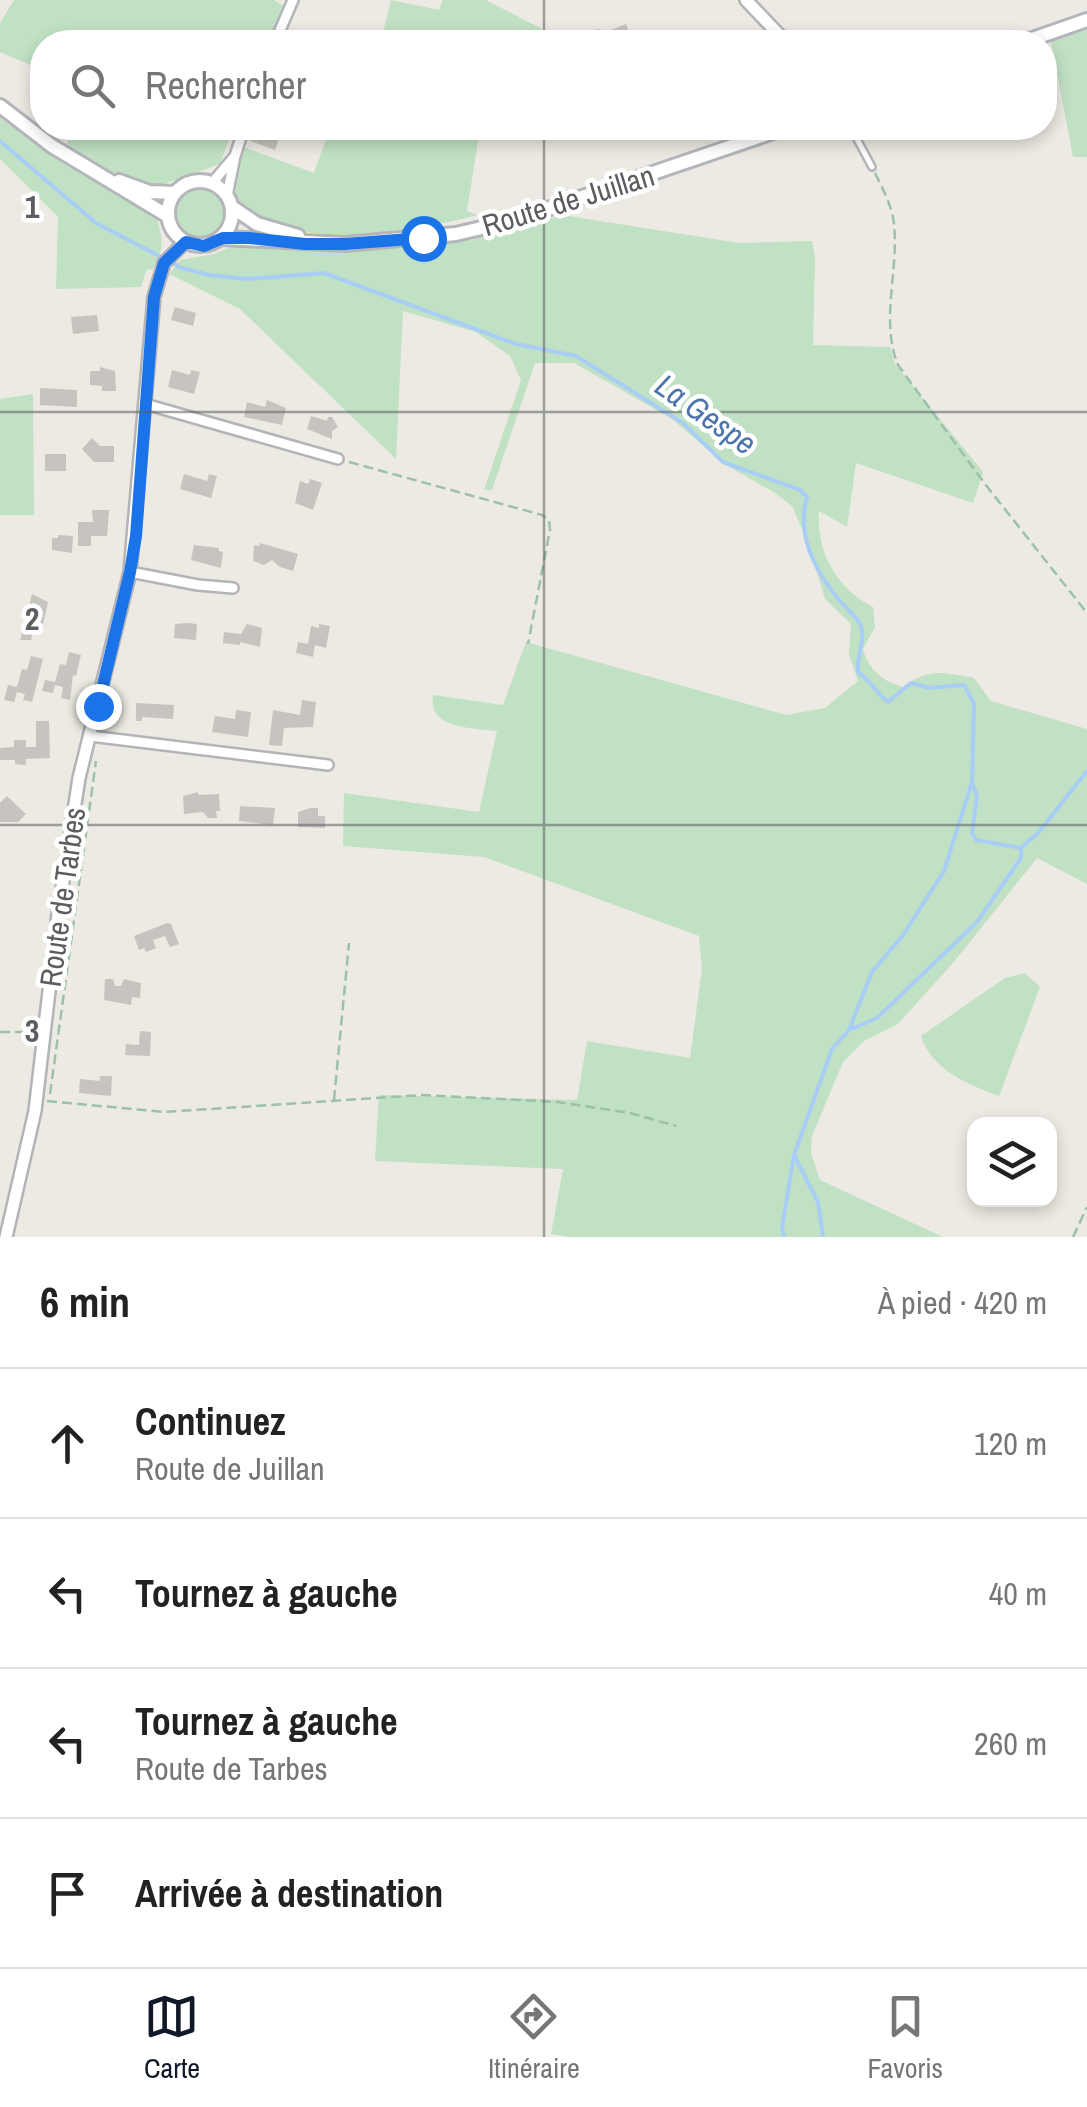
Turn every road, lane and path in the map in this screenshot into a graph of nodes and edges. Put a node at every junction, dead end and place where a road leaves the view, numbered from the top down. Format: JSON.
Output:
{"nodes":[{"id":1,"x":294,"y":0,"type":"edge"},
{"id":2,"x":746,"y":0,"type":"edge"},
{"id":3,"x":1087,"y":20,"type":"edge"},
{"id":4,"x":280,"y":30,"type":"edge"},
{"id":5,"x":775,"y":30,"type":"edge"},
{"id":6,"x":1057,"y":30,"type":"edge"},
{"id":7,"x":0,"y":106,"type":"edge"},
{"id":8,"x":30,"y":130,"type":"edge"},
{"id":9,"x":43,"y":140,"type":"edge"},
{"id":10,"x":240,"y":140,"type":"edge"},
{"id":11,"x":750,"y":140,"type":"edge"},
{"id":12,"x":857,"y":140,"type":"edge"},
{"id":13,"x":234,"y":156,"type":"junction"},
{"id":14,"x":872,"y":167,"type":"joint"},
{"id":15,"x":92,"y":173,"type":"junction"},
{"id":16,"x":212,"y":183,"type":"junction"},
{"id":17,"x":174,"y":193,"type":"junction"},
{"id":18,"x":230,"y":202,"type":"junction"},
{"id":19,"x":168,"y":216,"type":"junction"},
{"id":20,"x":223,"y":238,"type":"junction"},
{"id":21,"x":186,"y":242,"type":"junction"},
{"id":22,"x":345,"y":244,"type":"junction"},
{"id":23,"x":146,"y":404,"type":"junction"},
{"id":24,"x":338,"y":459,"type":"joint"},
{"id":25,"x":130,"y":572,"type":"junction"},
{"id":26,"x":233,"y":588,"type":"dead end"},
{"id":27,"x":1087,"y":613,"type":"edge"},
{"id":28,"x":528,"y":644,"type":"dead end"},
{"id":29,"x":95,"y":736,"type":"junction"},
{"id":30,"x":328,"y":765,"type":"dead end"},
{"id":31,"x":349,"y":943,"type":"dead end"},
{"id":32,"x":0,"y":1032,"type":"edge"},
{"id":33,"x":44,"y":1032,"type":"junction"},
{"id":34,"x":42,"y":1100,"type":"junction"},
{"id":35,"x":334,"y":1101,"type":"junction"},
{"id":36,"x":676,"y":1126,"type":"dead end"},
{"id":37,"x":1087,"y":1207,"type":"edge"},
{"id":38,"x":6,"y":1237,"type":"edge"},
{"id":39,"x":1073,"y":1237,"type":"edge"}],
"edges":[{"from":1,"to":4,"type":"street"},
{"from":2,"to":5,"type":"street"},
{"from":3,"to":6,"type":"main road"},
{"from":7,"to":8,"type":"main road"},
{"from":9,"to":15,"type":"main road"},
{"from":10,"to":13,"type":"street"},
{"from":11,"to":22,"type":"main road","name":"Route de Juillan"},
{"from":12,"to":14,"type":"lane"},
{"from":13,"to":16,"type":"street"},
{"from":13,"to":18,"type":"street"},
{"from":14,"to":27,"type":"path"},
{"from":15,"to":17,"type":"main road"},
{"from":15,"to":19,"type":"main road"},
{"from":16,"to":17,"type":"main road"},
{"from":16,"to":18,"type":"main road"},
{"from":17,"to":19,"type":"main road"},
{"from":18,"to":20,"type":"main road"},
{"from":18,"to":22,"type":"main road","name":"Route de Juillan"},
{"from":19,"to":21,"type":"main road"},
{"from":20,"to":21,"type":"main road"},
{"from":20,"to":22,"type":"main road","name":"Route de Juillan"},
{"from":21,"to":23,"type":"street","name":"Route de Tarbes"},
{"from":23,"to":24,"type":"street"},
{"from":23,"to":25,"type":"street","name":"Route de Tarbes"},
{"from":24,"to":28,"type":"path"},
{"from":25,"to":26,"type":"street"},
{"from":25,"to":29,"type":"street","name":"Route de Tarbes"},
{"from":29,"to":30,"type":"street"},
{"from":29,"to":33,"type":"street","name":"Route de Tarbes"},
{"from":29,"to":34,"type":"path"},
{"from":31,"to":35,"type":"path"},
{"from":32,"to":33,"type":"path"},
{"from":33,"to":34,"type":"street","name":"Route de Tarbes"},
{"from":34,"to":35,"type":"path"},
{"from":34,"to":38,"type":"street","name":"Route de Tarbes"},
{"from":35,"to":36,"type":"path"},
{"from":37,"to":39,"type":"path"}]}
